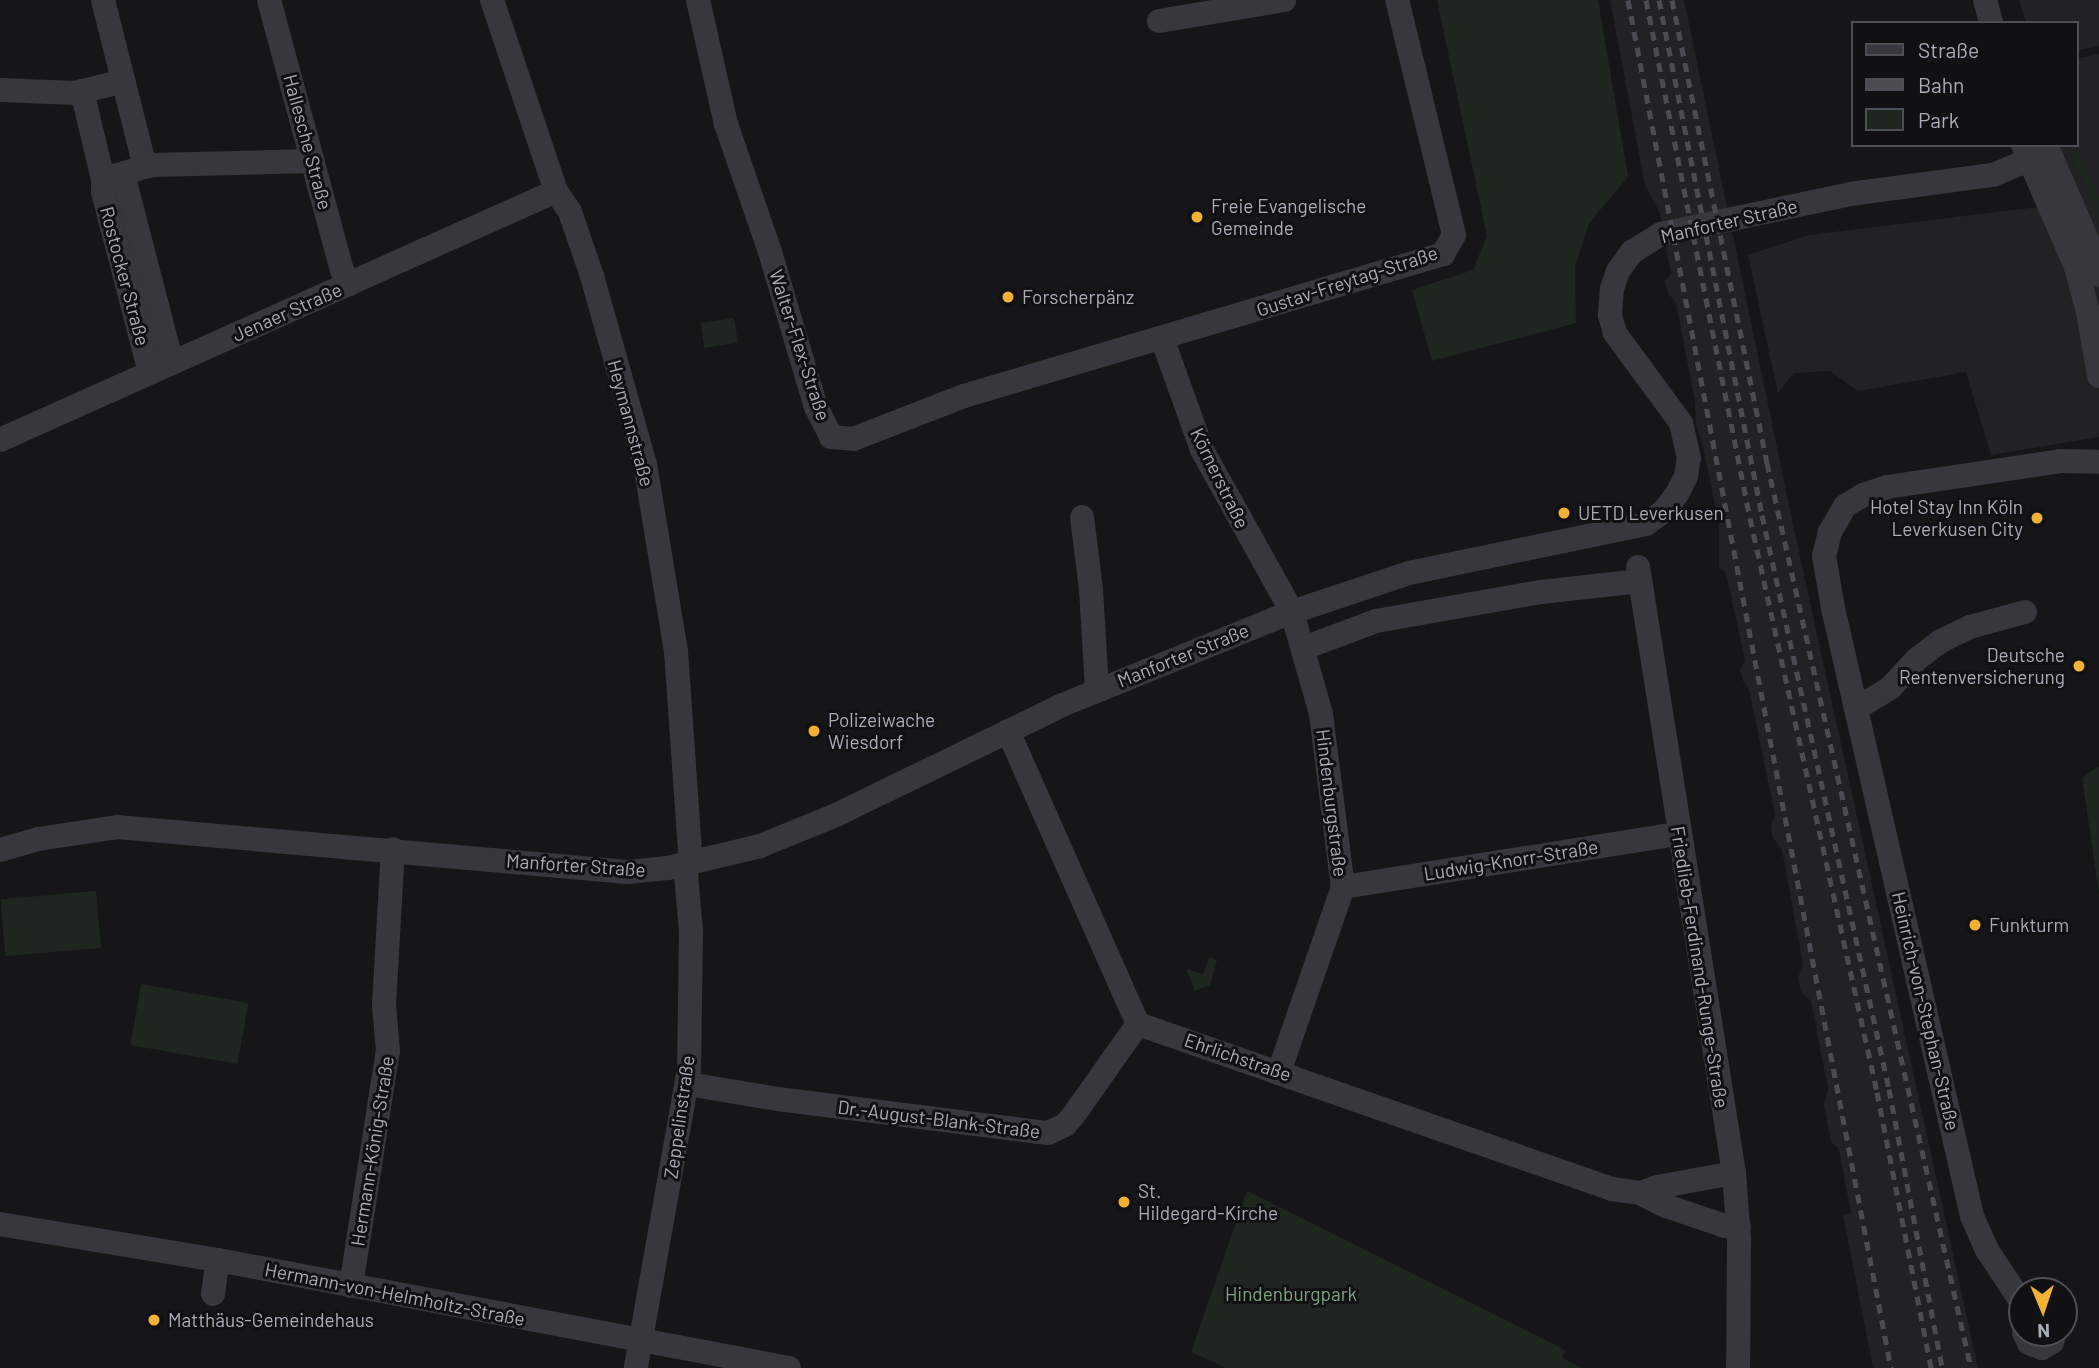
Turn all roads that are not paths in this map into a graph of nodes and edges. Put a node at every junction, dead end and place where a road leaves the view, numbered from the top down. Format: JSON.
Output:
{"nodes":[{"id":1,"x":103,"y":0,"type":"edge"},
{"id":2,"x":269,"y":0,"type":"edge"},
{"id":3,"x":492,"y":0,"type":"edge"},
{"id":4,"x":698,"y":0,"type":"edge"},
{"id":5,"x":1284,"y":0,"type":"edge"},
{"id":6,"x":1397,"y":0,"type":"edge"},
{"id":7,"x":1985,"y":0,"type":"edge"},
{"id":8,"x":1159,"y":21,"type":"dead end"},
{"id":9,"x":1990,"y":21,"type":"edge"},
{"id":10,"x":124,"y":81,"type":"junction"},
{"id":11,"x":0,"y":90,"type":"edge"},
{"id":12,"x":82,"y":91,"type":"junction"},
{"id":13,"x":2036,"y":151,"type":"edge"},
{"id":14,"x":313,"y":161,"type":"junction"},
{"id":15,"x":124,"y":173,"type":"junction"},
{"id":16,"x":556,"y":191,"type":"junction"},
{"id":17,"x":2099,"y":275,"type":"edge"},
{"id":18,"x":349,"y":284,"type":"junction"},
{"id":19,"x":1162,"y":338,"type":"junction"},
{"id":20,"x":161,"y":367,"type":"junction"},
{"id":21,"x":2099,"y":376,"type":"edge"},
{"id":22,"x":6,"y":432,"type":"edge"},
{"id":23,"x":2099,"y":462,"type":"edge"},
{"id":24,"x":1082,"y":517,"type":"dead end"},
{"id":25,"x":1292,"y":612,"type":"junction"},
{"id":26,"x":2025,"y":612,"type":"dead end"},
{"id":27,"x":1304,"y":648,"type":"junction"},
{"id":28,"x":1097,"y":690,"type":"junction"},
{"id":29,"x":1857,"y":708,"type":"junction"},
{"id":30,"x":1008,"y":731,"type":"junction"},
{"id":31,"x":1678,"y":834,"type":"junction"},
{"id":32,"x":394,"y":849,"type":"junction"},
{"id":33,"x":0,"y":850,"type":"edge"},
{"id":34,"x":687,"y":864,"type":"junction"},
{"id":35,"x":1343,"y":887,"type":"junction"},
{"id":36,"x":1138,"y":1024,"type":"junction"},
{"id":37,"x":1279,"y":1072,"type":"junction"},
{"id":38,"x":688,"y":1084,"type":"junction"},
{"id":39,"x":1734,"y":1173,"type":"junction"},
{"id":40,"x":1640,"y":1193,"type":"junction"},
{"id":41,"x":0,"y":1224,"type":"edge"},
{"id":42,"x":1739,"y":1227,"type":"junction"},
{"id":43,"x":218,"y":1260,"type":"junction"},
{"id":44,"x":2008,"y":1282,"type":"edge"},
{"id":45,"x":351,"y":1286,"type":"junction"},
{"id":46,"x":213,"y":1294,"type":"dead end"},
{"id":47,"x":641,"y":1341,"type":"junction"},
{"id":48,"x":636,"y":1368,"type":"edge"},
{"id":49,"x":789,"y":1368,"type":"edge"},
{"id":50,"x":1738,"y":1368,"type":"edge"}],
"edges":[{"from":1,"to":10,"type":"street","name":"Rostocker Straße"},
{"from":2,"to":14,"type":"street","name":"Hallesche Straße"},
{"from":3,"to":16,"type":"street","name":"Heymannstraße"},
{"from":4,"to":19,"type":"street","name":"Walter-Flex-Straße"},
{"from":5,"to":8,"type":"street"},
{"from":6,"to":19,"type":"street","name":"Gustav-Freytag-Straße"},
{"from":7,"to":9,"type":"street"},
{"from":10,"to":12,"type":"street"},
{"from":10,"to":15,"type":"street","name":"Rostocker Straße"},
{"from":11,"to":12,"type":"street"},
{"from":12,"to":15,"type":"street","name":"Rostocker Straße"},
{"from":13,"to":17,"type":"street"},
{"from":13,"to":21,"type":"street"},
{"from":13,"to":25,"type":"street","name":"Manforter Straße"},
{"from":14,"to":15,"type":"street"},
{"from":14,"to":18,"type":"street","name":"Hallesche Straße"},
{"from":15,"to":20,"type":"street","name":"Rostocker Straße"},
{"from":16,"to":18,"type":"street","name":"Jenaer Straße"},
{"from":16,"to":34,"type":"street","name":"Heymannstraße"},
{"from":18,"to":20,"type":"street","name":"Jenaer Straße"},
{"from":19,"to":25,"type":"street","name":"Körnerstraße"},
{"from":20,"to":22,"type":"street","name":"Jenaer Straße"},
{"from":23,"to":29,"type":"street","name":"Heinrich-von-Stephan-Straße"},
{"from":24,"to":28,"type":"street"},
{"from":25,"to":27,"type":"street","name":"Hindenburgstraße"},
{"from":25,"to":28,"type":"street","name":"Manforter Straße"},
{"from":26,"to":29,"type":"street"},
{"from":27,"to":31,"type":"street","name":"Friedlieb-Ferdinand-Runge-Straße"},
{"from":27,"to":35,"type":"street","name":"Hindenburgstraße"},
{"from":28,"to":30,"type":"street","name":"Manforter Straße"},
{"from":29,"to":44,"type":"street","name":"Heinrich-von-Stephan-Straße"},
{"from":30,"to":34,"type":"street","name":"Manforter Straße"},
{"from":30,"to":36,"type":"street"},
{"from":31,"to":35,"type":"street","name":"Ludwig-Knorr-Straße"},
{"from":31,"to":39,"type":"street","name":"Friedlieb-Ferdinand-Runge-Straße"},
{"from":32,"to":33,"type":"street","name":"Manforter Straße"},
{"from":32,"to":34,"type":"street","name":"Manforter Straße"},
{"from":32,"to":45,"type":"street","name":"Hermann-König-Straße"},
{"from":34,"to":38,"type":"street","name":"Zeppelinstraße"},
{"from":35,"to":37,"type":"street","name":"Hindenburgstraße"},
{"from":36,"to":37,"type":"street","name":"Ehrlichstraße"},
{"from":36,"to":38,"type":"street","name":"Dr.-August-Blank-Straße"},
{"from":37,"to":40,"type":"street","name":"Ehrlichstraße"},
{"from":38,"to":47,"type":"street","name":"Zeppelinstraße"},
{"from":39,"to":40,"type":"street","name":"Ehrlichstraße"},
{"from":39,"to":42,"type":"street","name":"Friedlieb-Ferdinand-Runge-Straße"},
{"from":40,"to":42,"type":"street","name":"Ehrlichstraße"},
{"from":41,"to":43,"type":"street","name":"Hermann-von-Helmholtz-Straße"},
{"from":42,"to":50,"type":"street","name":"Friedlieb-Ferdinand-Runge-Straße"},
{"from":43,"to":45,"type":"street","name":"Hermann-von-Helmholtz-Straße"},
{"from":43,"to":46,"type":"street"},
{"from":45,"to":47,"type":"street","name":"Hermann-von-Helmholtz-Straße"},
{"from":47,"to":48,"type":"street","name":"Zeppelinstraße"},
{"from":47,"to":49,"type":"street","name":"Hermann-von-Helmholtz-Straße"}]}
